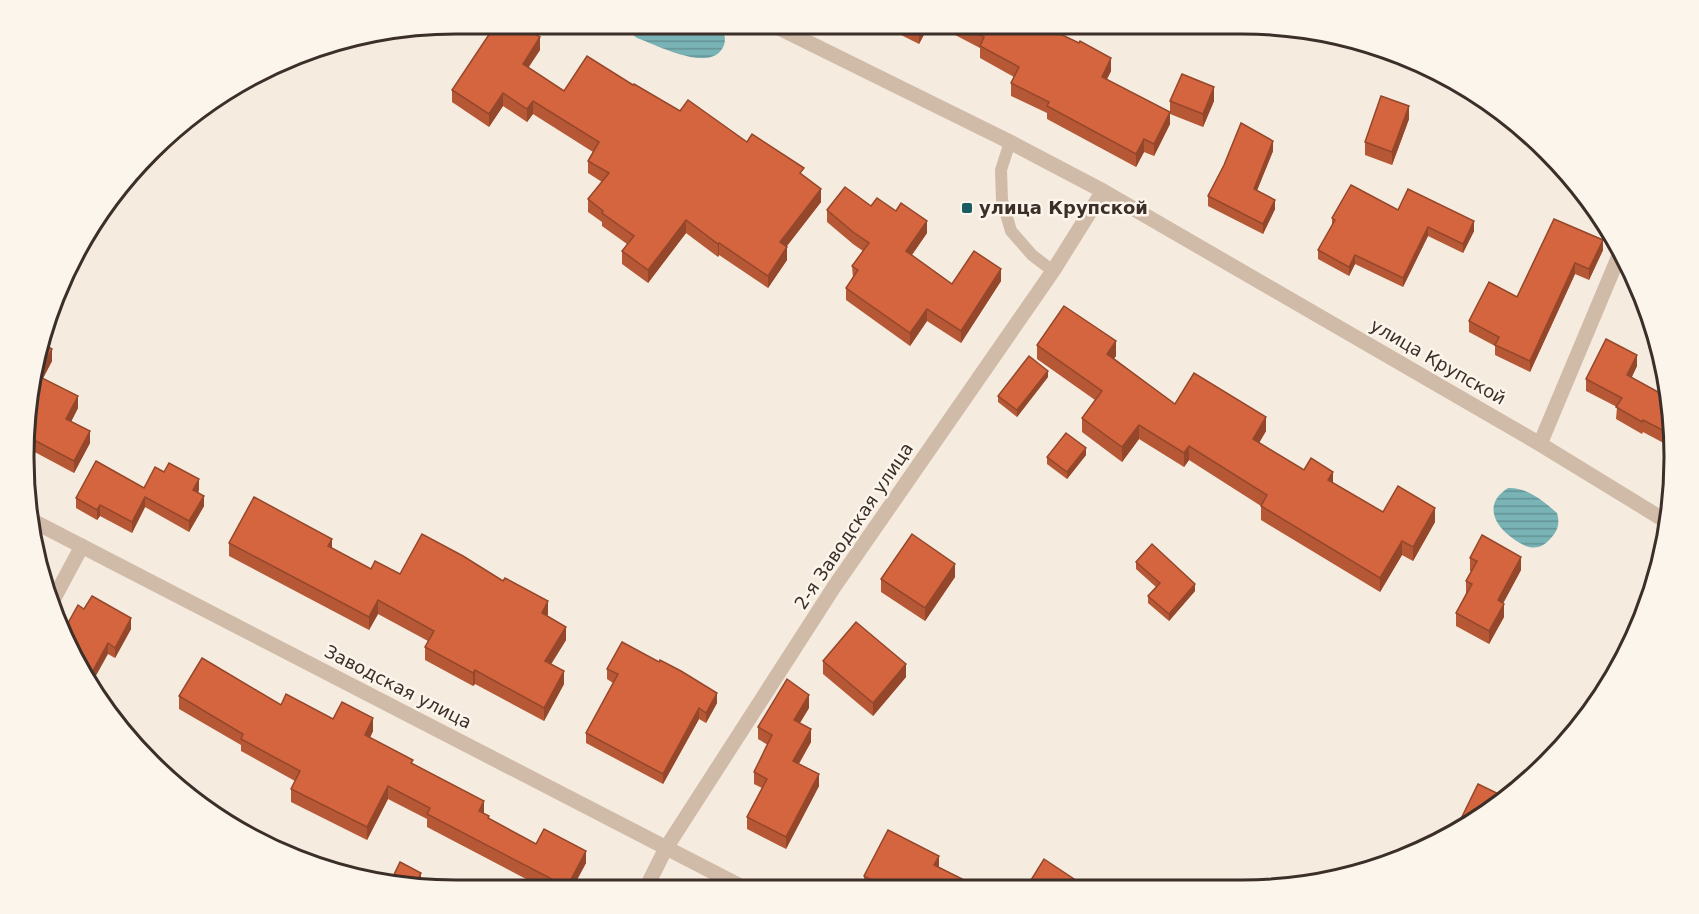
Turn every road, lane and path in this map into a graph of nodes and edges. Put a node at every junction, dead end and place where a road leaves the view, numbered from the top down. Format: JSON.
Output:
{"nodes":[{"id":1,"x":791,"y":34,"type":"edge"},
{"id":2,"x":1010,"y":142,"type":"junction"},
{"id":3,"x":1103,"y":191,"type":"junction"},
{"id":4,"x":1617,"y":262,"type":"edge"},
{"id":5,"x":1053,"y":272,"type":"junction"},
{"id":6,"x":1540,"y":444,"type":"junction"},
{"id":7,"x":1660,"y":517,"type":"edge"},
{"id":8,"x":40,"y":525,"type":"edge"},
{"id":9,"x":82,"y":546,"type":"junction"},
{"id":10,"x":57,"y":593,"type":"edge"},
{"id":11,"x":666,"y":848,"type":"junction"},
{"id":12,"x":650,"y":880,"type":"edge"},
{"id":13,"x":728,"y":880,"type":"edge"}],
"edges":[{"from":1,"to":2,"type":"street","name":"улица Крупской"},
{"from":2,"to":3,"type":"street","name":"улица Крупской"},
{"from":2,"to":5,"type":"lane"},
{"from":3,"to":5,"type":"street","name":"2-я Заводская улица"},
{"from":3,"to":6,"type":"street","name":"улица Крупской"},
{"from":4,"to":6,"type":"street"},
{"from":5,"to":11,"type":"street","name":"2-я Заводская улица"},
{"from":6,"to":7,"type":"street","name":"улица Крупской"},
{"from":8,"to":9,"type":"street","name":"Заводская улица"},
{"from":9,"to":10,"type":"street"},
{"from":9,"to":11,"type":"street","name":"Заводская улица"},
{"from":11,"to":12,"type":"street","name":"2-я Заводская улица"},
{"from":11,"to":13,"type":"street","name":"Заводская улица"}]}
